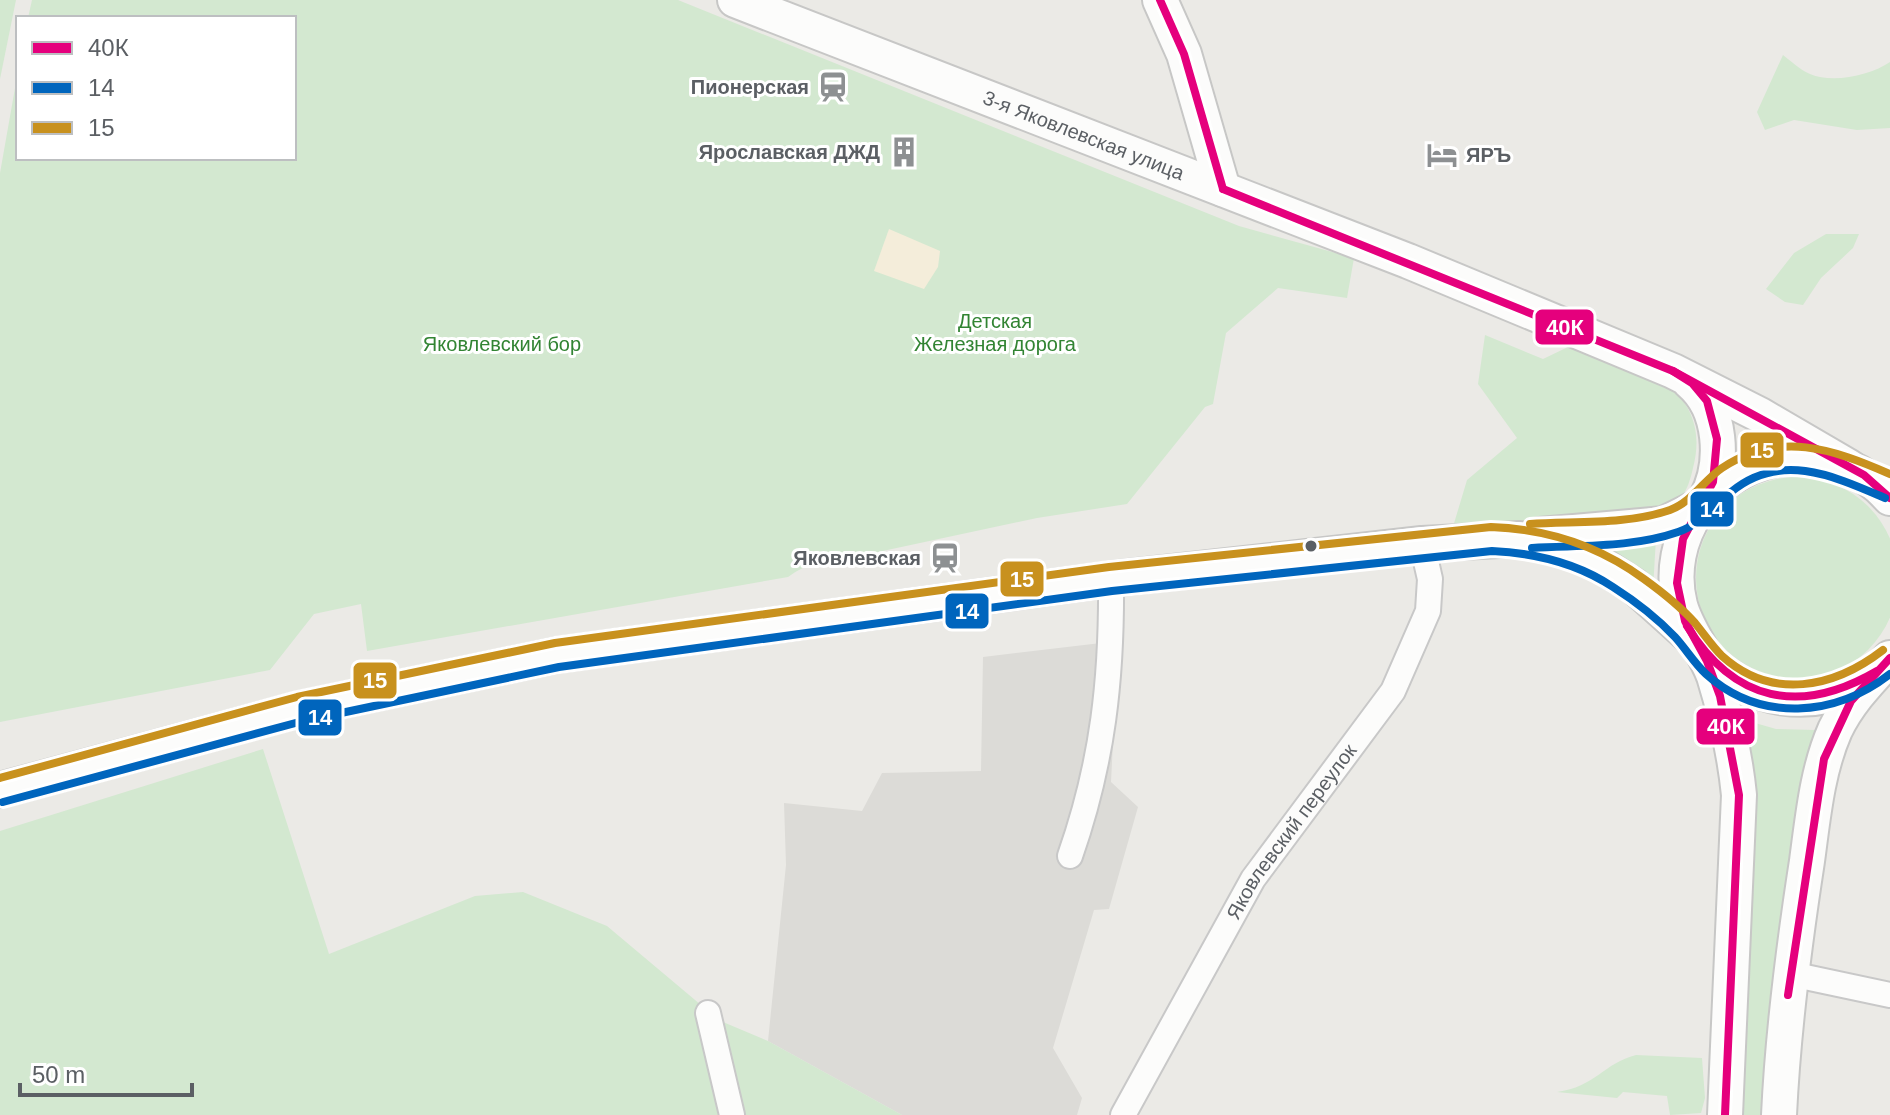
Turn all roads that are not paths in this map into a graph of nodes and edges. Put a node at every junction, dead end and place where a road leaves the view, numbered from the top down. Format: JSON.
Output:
{"nodes":[{"id":1,"x":735,"y":0,"type":"edge"},
{"id":2,"x":1160,"y":0,"type":"edge"},
{"id":3,"x":1223,"y":189,"type":"junction"},
{"id":4,"x":1673,"y":371,"type":"junction"},
{"id":5,"x":1868,"y":476,"type":"edge"},
{"id":6,"x":1890,"y":498,"type":"edge"},
{"id":7,"x":1703,"y":502,"type":"junction"},
{"id":8,"x":1492,"y":539,"type":"junction"},
{"id":9,"x":1422,"y":544,"type":"junction"},
{"id":10,"x":1111,"y":579,"type":"junction"},
{"id":11,"x":1697,"y":645,"type":"junction"},
{"id":12,"x":1886,"y":662,"type":"edge"},
{"id":13,"x":0,"y":790,"type":"edge"},
{"id":14,"x":1070,"y":856,"type":"dead end"},
{"id":15,"x":1791,"y":974,"type":"junction"},
{"id":16,"x":1890,"y":995,"type":"edge"},
{"id":17,"x":708,"y":1013,"type":"dead end"},
{"id":18,"x":732,"y":1115,"type":"edge"},
{"id":19,"x":1123,"y":1115,"type":"edge"},
{"id":20,"x":1725,"y":1115,"type":"edge"},
{"id":21,"x":1779,"y":1115,"type":"edge"}],
"edges":[{"from":1,"to":3,"type":"main road","name":"3-я Яковлевская улица"},
{"from":2,"to":3,"type":"main road"},
{"from":3,"to":4,"type":"main road","name":"3-я Яковлевская улица"},
{"from":4,"to":5,"type":"main road","name":"3-я Яковлевская улица"},
{"from":4,"to":7,"type":"main road","name":"3-я Яковлевская улица"},
{"from":5,"to":6,"type":"main road","name":"3-я Яковлевская улица"},
{"from":5,"to":7,"type":"main road"},
{"from":7,"to":8,"type":"main road"},
{"from":7,"to":11,"type":"main road"},
{"from":8,"to":9,"type":"main road"},
{"from":8,"to":11,"type":"main road"},
{"from":9,"to":10,"type":"main road"},
{"from":9,"to":19,"type":"street","name":"Яковлевский переулок"},
{"from":10,"to":13,"type":"main road"},
{"from":10,"to":14,"type":"street"},
{"from":11,"to":12,"type":"main road"},
{"from":11,"to":20,"type":"main road"},
{"from":12,"to":15,"type":"main road"},
{"from":15,"to":16,"type":"street"},
{"from":15,"to":21,"type":"main road"},
{"from":17,"to":18,"type":"street"}]}
